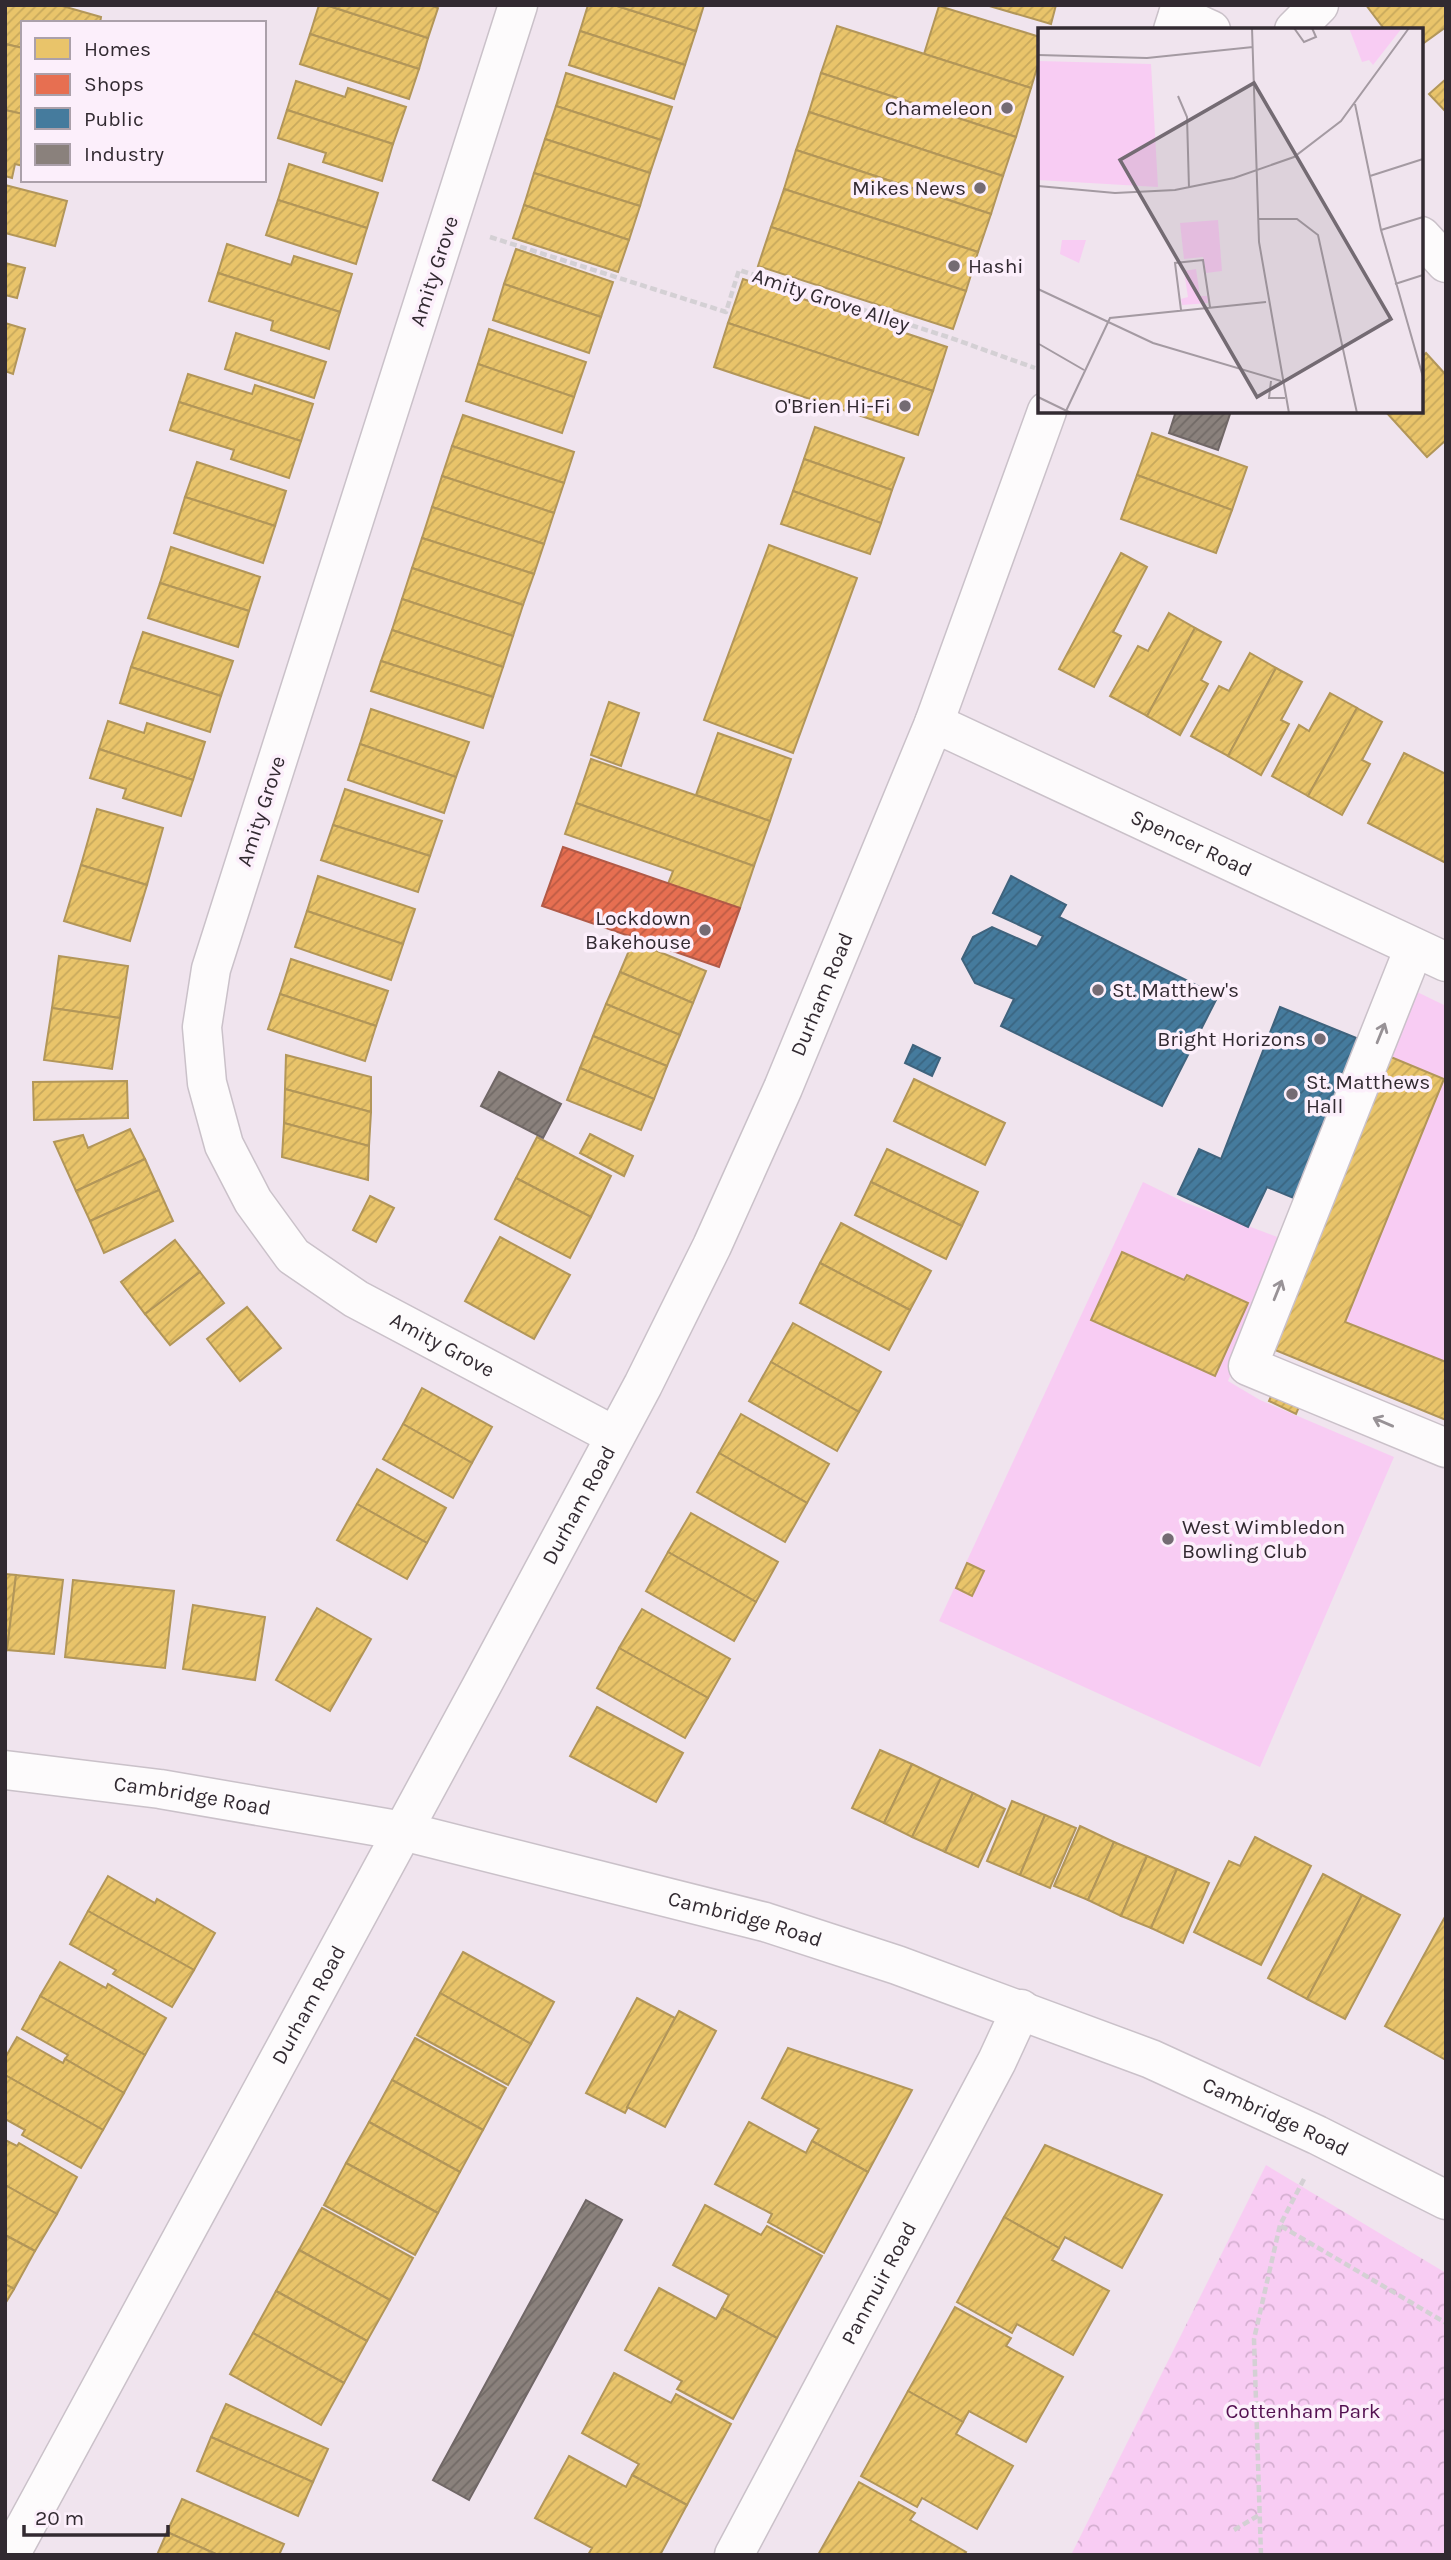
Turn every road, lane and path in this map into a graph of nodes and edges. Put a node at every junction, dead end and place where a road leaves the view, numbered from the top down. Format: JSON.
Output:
{"nodes":[{"id":1,"x":519,"y":5,"type":"edge"},
{"id":2,"x":1319,"y":5,"type":"edge"},
{"id":3,"x":1296,"y":28,"type":"edge"},
{"id":4,"x":449,"y":224,"type":"junction"},
{"id":5,"x":1423,"y":238,"type":"edge"},
{"id":6,"x":1446,"y":263,"type":"edge"},
{"id":7,"x":1038,"y":369,"type":"edge"},
{"id":8,"x":1046,"y":413,"type":"edge"},
{"id":9,"x":934,"y":723,"type":"junction"},
{"id":10,"x":1430,"y":955,"type":"edge"},
{"id":11,"x":615,"y":1436,"type":"junction"},
{"id":12,"x":1446,"y":1448,"type":"edge"},
{"id":13,"x":5,"y":1770,"type":"edge"},
{"id":14,"x":403,"y":1831,"type":"junction"},
{"id":15,"x":1021,"y":2009,"type":"junction"},
{"id":16,"x":1317,"y":2135,"type":"junction"},
{"id":17,"x":1446,"y":2200,"type":"edge"},
{"id":18,"x":1280,"y":2225,"type":"junction"},
{"id":19,"x":1446,"y":2323,"type":"edge"},
{"id":20,"x":1259,"y":2515,"type":"junction"},
{"id":21,"x":1234,"y":2530,"type":"dead end"},
{"id":22,"x":10,"y":2555,"type":"edge"},
{"id":23,"x":734,"y":2555,"type":"edge"},
{"id":24,"x":1261,"y":2555,"type":"edge"}],
"edges":[{"from":1,"to":4,"type":"street","name":"Amity Grove"},
{"from":2,"to":3,"type":"street"},
{"from":4,"to":7,"type":"path","name":"Amity Grove Alley"},
{"from":4,"to":11,"type":"street","name":"Amity Grove"},
{"from":5,"to":6,"type":"street"},
{"from":8,"to":9,"type":"street","name":"Durham Road"},
{"from":9,"to":10,"type":"street","name":"Spencer Road"},
{"from":9,"to":11,"type":"street","name":"Durham Road"},
{"from":12,"to":10,"type":"street","one_way":true},
{"from":11,"to":14,"type":"street","name":"Durham Road"},
{"from":13,"to":14,"type":"street","name":"Cambridge Road"},
{"from":14,"to":15,"type":"street","name":"Cambridge Road"},
{"from":14,"to":22,"type":"street","name":"Durham Road"},
{"from":15,"to":16,"type":"street","name":"Cambridge Road"},
{"from":15,"to":23,"type":"street","name":"Panmuir Road"},
{"from":16,"to":17,"type":"street","name":"Cambridge Road"},
{"from":16,"to":18,"type":"path"},
{"from":18,"to":19,"type":"path"},
{"from":18,"to":20,"type":"path"},
{"from":20,"to":21,"type":"path"},
{"from":20,"to":24,"type":"path"}]}
